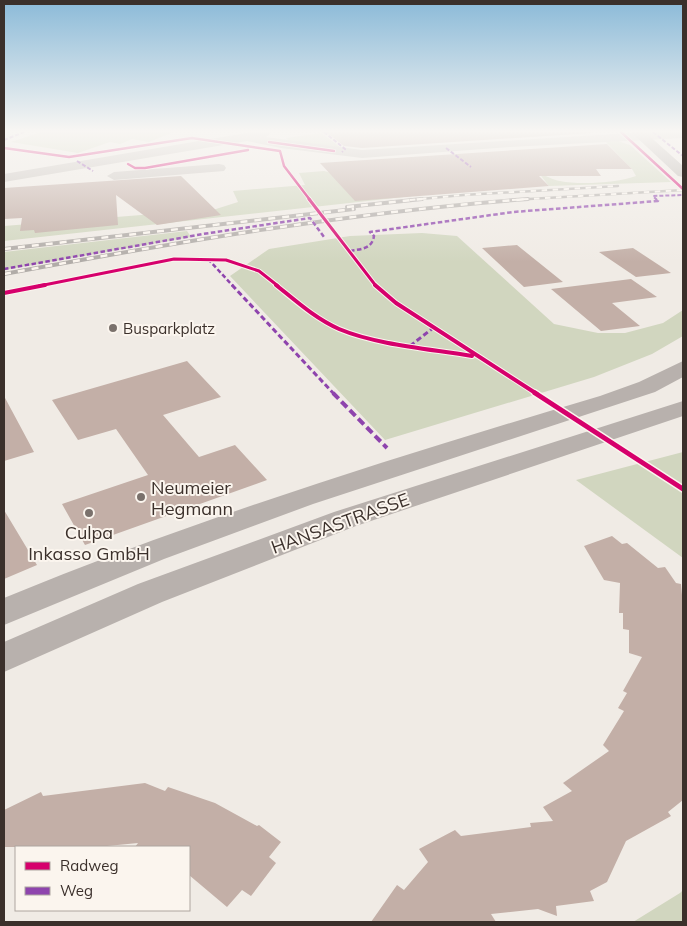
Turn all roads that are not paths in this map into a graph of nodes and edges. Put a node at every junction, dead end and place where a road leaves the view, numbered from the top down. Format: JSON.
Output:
{"nodes":[{"id":1,"x":22,"y":175,"type":"edge"},
{"id":2,"x":83,"y":175,"type":"edge"},
{"id":3,"x":130,"y":175,"type":"edge"},
{"id":4,"x":4,"y":178,"type":"edge"},
{"id":5,"x":683,"y":368,"type":"edge"},
{"id":6,"x":683,"y":408,"type":"edge"},
{"id":7,"x":4,"y":612,"type":"edge"},
{"id":8,"x":4,"y":658,"type":"edge"}],
"edges":[{"from":1,"to":4,"type":"street"},
{"from":2,"to":3,"type":"street"},
{"from":5,"to":7,"type":"main road","name":"HANSASTRASSE"},
{"from":6,"to":8,"type":"main road","name":"HANSASTRASSE"}]}
